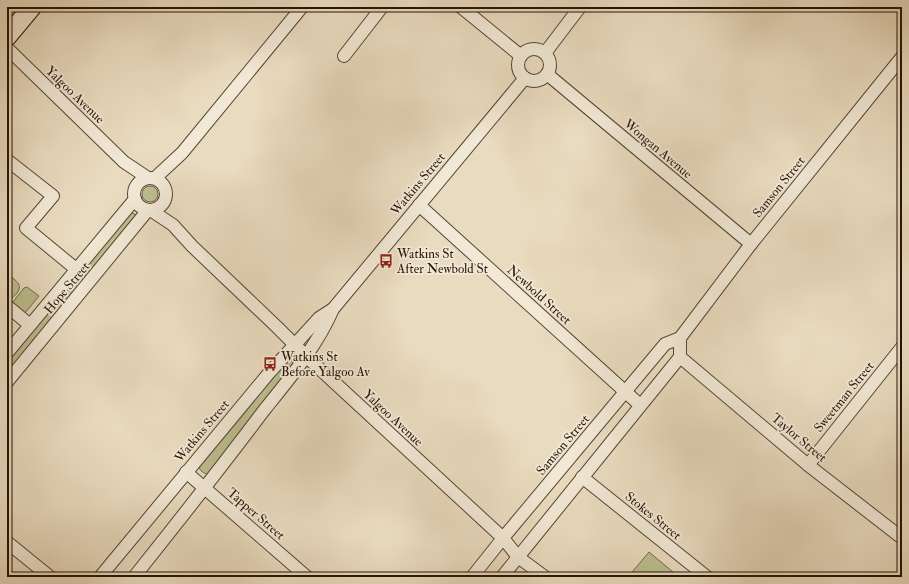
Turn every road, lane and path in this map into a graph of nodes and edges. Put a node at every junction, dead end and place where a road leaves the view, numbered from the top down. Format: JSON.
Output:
{"nodes":[{"id":1,"x":32,"y":7,"type":"edge"},
{"id":2,"x":302,"y":7,"type":"edge"},
{"id":3,"x":382,"y":7,"type":"edge"},
{"id":4,"x":461,"y":7,"type":"edge"},
{"id":5,"x":580,"y":7,"type":"edge"},
{"id":6,"x":7,"y":38,"type":"edge"},
{"id":7,"x":7,"y":48,"type":"edge"},
{"id":8,"x":545,"y":53,"type":"junction"},
{"id":9,"x":344,"y":56,"type":"dead end"},
{"id":10,"x":521,"y":56,"type":"junction"},
{"id":11,"x":902,"y":56,"type":"edge"},
{"id":12,"x":547,"y":74,"type":"junction"},
{"id":13,"x":525,"y":78,"type":"junction"},
{"id":14,"x":182,"y":152,"type":"junction"},
{"id":15,"x":7,"y":160,"type":"edge"},
{"id":16,"x":124,"y":162,"type":"junction"},
{"id":17,"x":151,"y":178,"type":"junction"},
{"id":18,"x":137,"y":185,"type":"junction"},
{"id":19,"x":165,"y":187,"type":"junction"},
{"id":20,"x":134,"y":199,"type":"junction"},
{"id":21,"x":165,"y":202,"type":"junction"},
{"id":22,"x":418,"y":205,"type":"junction"},
{"id":23,"x":150,"y":210,"type":"junction"},
{"id":24,"x":173,"y":225,"type":"junction"},
{"id":25,"x":751,"y":244,"type":"junction"},
{"id":26,"x":76,"y":269,"type":"junction"},
{"id":27,"x":7,"y":306,"type":"edge"},
{"id":28,"x":333,"y":309,"type":"junction"},
{"id":29,"x":30,"y":325,"type":"junction"},
{"id":30,"x":680,"y":338,"type":"junction"},
{"id":31,"x":295,"y":344,"type":"junction"},
{"id":32,"x":902,"y":347,"type":"edge"},
{"id":33,"x":7,"y":353,"type":"edge"},
{"id":34,"x":305,"y":356,"type":"junction"},
{"id":35,"x":680,"y":357,"type":"junction"},
{"id":36,"x":7,"y":382,"type":"edge"},
{"id":37,"x":625,"y":392,"type":"junction"},
{"id":38,"x":640,"y":405,"type":"junction"},
{"id":39,"x":808,"y":465,"type":"junction"},
{"id":40,"x":186,"y":472,"type":"junction"},
{"id":41,"x":582,"y":477,"type":"junction"},
{"id":42,"x":206,"y":488,"type":"junction"},
{"id":43,"x":504,"y":538,"type":"junction"},
{"id":44,"x":902,"y":538,"type":"edge"},
{"id":45,"x":7,"y":542,"type":"edge"},
{"id":46,"x":518,"y":557,"type":"junction"},
{"id":47,"x":50,"y":577,"type":"edge"},
{"id":48,"x":100,"y":577,"type":"edge"},
{"id":49,"x":134,"y":577,"type":"edge"},
{"id":50,"x":307,"y":577,"type":"edge"},
{"id":51,"x":472,"y":577,"type":"edge"},
{"id":52,"x":502,"y":577,"type":"edge"},
{"id":53,"x":545,"y":577,"type":"edge"},
{"id":54,"x":707,"y":577,"type":"edge"}],
"edges":[{"from":1,"to":6,"type":"street"},
{"from":2,"to":14,"type":"street"},
{"from":3,"to":9,"type":"street"},
{"from":4,"to":10,"type":"street"},
{"from":5,"to":8,"type":"street"},
{"from":7,"to":16,"type":"street","name":"Yalgoo Avenue"},
{"from":8,"to":10,"type":"street"},
{"from":8,"to":12,"type":"street"},
{"from":10,"to":13,"type":"street"},
{"from":11,"to":25,"type":"street","name":"Samson Street"},
{"from":12,"to":13,"type":"street"},
{"from":12,"to":25,"type":"street","name":"Wongan Avenue"},
{"from":13,"to":22,"type":"street","name":"Watkins Street"},
{"from":14,"to":17,"type":"street"},
{"from":14,"to":19,"type":"street"},
{"from":15,"to":26,"type":"street"},
{"from":16,"to":17,"type":"street","name":"Yalgoo Avenue"},
{"from":16,"to":18,"type":"street","name":"Yalgoo Avenue"},
{"from":17,"to":18,"type":"street"},
{"from":17,"to":19,"type":"street"},
{"from":18,"to":20,"type":"street"},
{"from":19,"to":21,"type":"street"},
{"from":20,"to":23,"type":"street"},
{"from":20,"to":26,"type":"street","name":"Hope Street"},
{"from":21,"to":23,"type":"street"},
{"from":21,"to":24,"type":"street","name":"Yalgoo Avenue"},
{"from":22,"to":28,"type":"street","name":"Watkins Street"},
{"from":22,"to":37,"type":"street","name":"Newbold Street"},
{"from":23,"to":24,"type":"street","name":"Yalgoo Avenue"},
{"from":23,"to":36,"type":"street","name":"Hope Street"},
{"from":24,"to":31,"type":"street","name":"Yalgoo Avenue"},
{"from":25,"to":30,"type":"street","name":"Samson Street"},
{"from":26,"to":29,"type":"street","name":"Hope Street"},
{"from":27,"to":29,"type":"street"},
{"from":28,"to":31,"type":"street","name":"Watkins Street"},
{"from":28,"to":34,"type":"street","name":"Watkins Street"},
{"from":29,"to":33,"type":"street","name":"Hope Street"},
{"from":30,"to":35,"type":"street"},
{"from":30,"to":37,"type":"street","name":"Samson Street"},
{"from":31,"to":34,"type":"street","name":"Yalgoo Avenue"},
{"from":31,"to":40,"type":"street","name":"Watkins Street"},
{"from":32,"to":39,"type":"street","name":"Sweetman Street"},
{"from":34,"to":42,"type":"street","name":"Watkins Street"},
{"from":34,"to":43,"type":"street","name":"Yalgoo Avenue"},
{"from":35,"to":38,"type":"street"},
{"from":35,"to":39,"type":"street","name":"Taylor Street"},
{"from":37,"to":38,"type":"street","name":"Newbold Street"},
{"from":37,"to":43,"type":"street","name":"Samson Street"},
{"from":38,"to":41,"type":"street"},
{"from":39,"to":44,"type":"street","name":"Taylor Street"},
{"from":40,"to":42,"type":"street","name":"Tapper Street"},
{"from":40,"to":48,"type":"street","name":"Watkins Street"},
{"from":41,"to":46,"type":"street"},
{"from":41,"to":54,"type":"street","name":"Stokes Street"},
{"from":42,"to":49,"type":"street","name":"Watkins Street"},
{"from":42,"to":50,"type":"street","name":"Tapper Street"},
{"from":43,"to":46,"type":"street","name":"Yalgoo Avenue"},
{"from":43,"to":51,"type":"street","name":"Samson Street"},
{"from":45,"to":47,"type":"street"},
{"from":46,"to":52,"type":"street"},
{"from":46,"to":53,"type":"street","name":"Yalgoo Avenue"}]}
